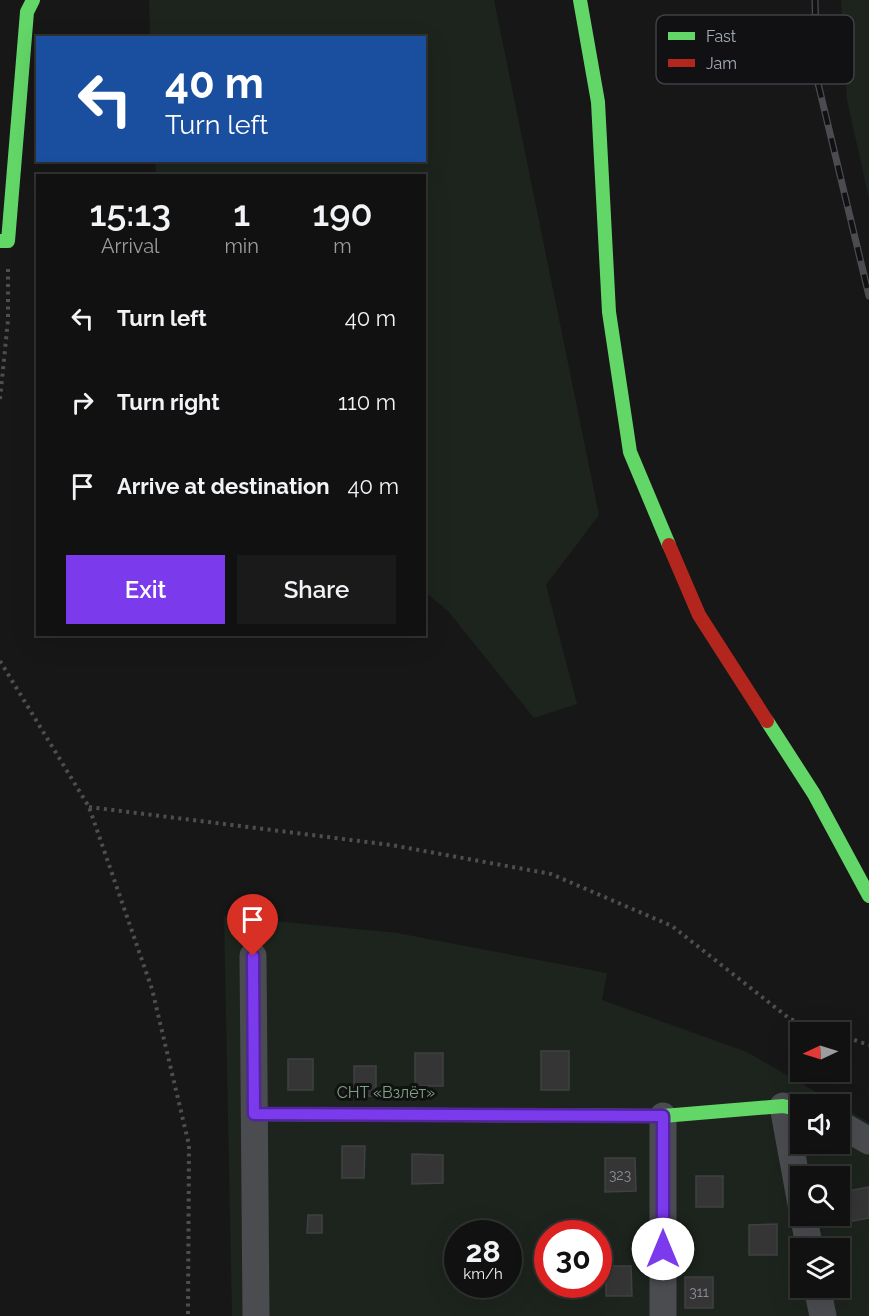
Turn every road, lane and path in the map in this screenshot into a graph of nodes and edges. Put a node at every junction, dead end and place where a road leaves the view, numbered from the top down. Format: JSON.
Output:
{"nodes":[{"id":1,"x":33,"y":0,"type":"edge"},
{"id":2,"x":580,"y":0,"type":"edge"},
{"id":3,"x":4,"y":241,"type":"edge"},
{"id":4,"x":0,"y":399,"type":"edge"},
{"id":5,"x":0,"y":661,"type":"edge"},
{"id":6,"x":88,"y":807,"type":"junction"},
{"id":7,"x":869,"y":896,"type":"edge"},
{"id":8,"x":253,"y":956,"type":"dead end"},
{"id":9,"x":799,"y":1022,"type":"edge"},
{"id":10,"x":850,"y":1038,"type":"edge"},
{"id":11,"x":869,"y":1045,"type":"edge"},
{"id":12,"x":790,"y":1108,"type":"edge"},
{"id":13,"x":254,"y":1114,"type":"junction"},
{"id":14,"x":663,"y":1116,"type":"junction"},
{"id":15,"x":850,"y":1130,"type":"edge"},
{"id":16,"x":869,"y":1141,"type":"edge"},
{"id":17,"x":819,"y":1298,"type":"edge"},
{"id":18,"x":188,"y":1316,"type":"edge"},
{"id":19,"x":256,"y":1316,"type":"edge"},
{"id":20,"x":663,"y":1316,"type":"edge"},
{"id":21,"x":823,"y":1316,"type":"edge"}],
"edges":[{"from":1,"to":3,"type":"street"},
{"from":2,"to":7,"type":"street"},
{"from":3,"to":4,"type":"path"},
{"from":5,"to":6,"type":"path"},
{"from":6,"to":9,"type":"path"},
{"from":6,"to":18,"type":"path"},
{"from":8,"to":13,"type":"street"},
{"from":10,"to":11,"type":"path"},
{"from":12,"to":14,"type":"street"},
{"from":13,"to":14,"type":"street"},
{"from":13,"to":19,"type":"street"},
{"from":14,"to":20,"type":"street"},
{"from":15,"to":16,"type":"street"},
{"from":17,"to":21,"type":"street"}]}
